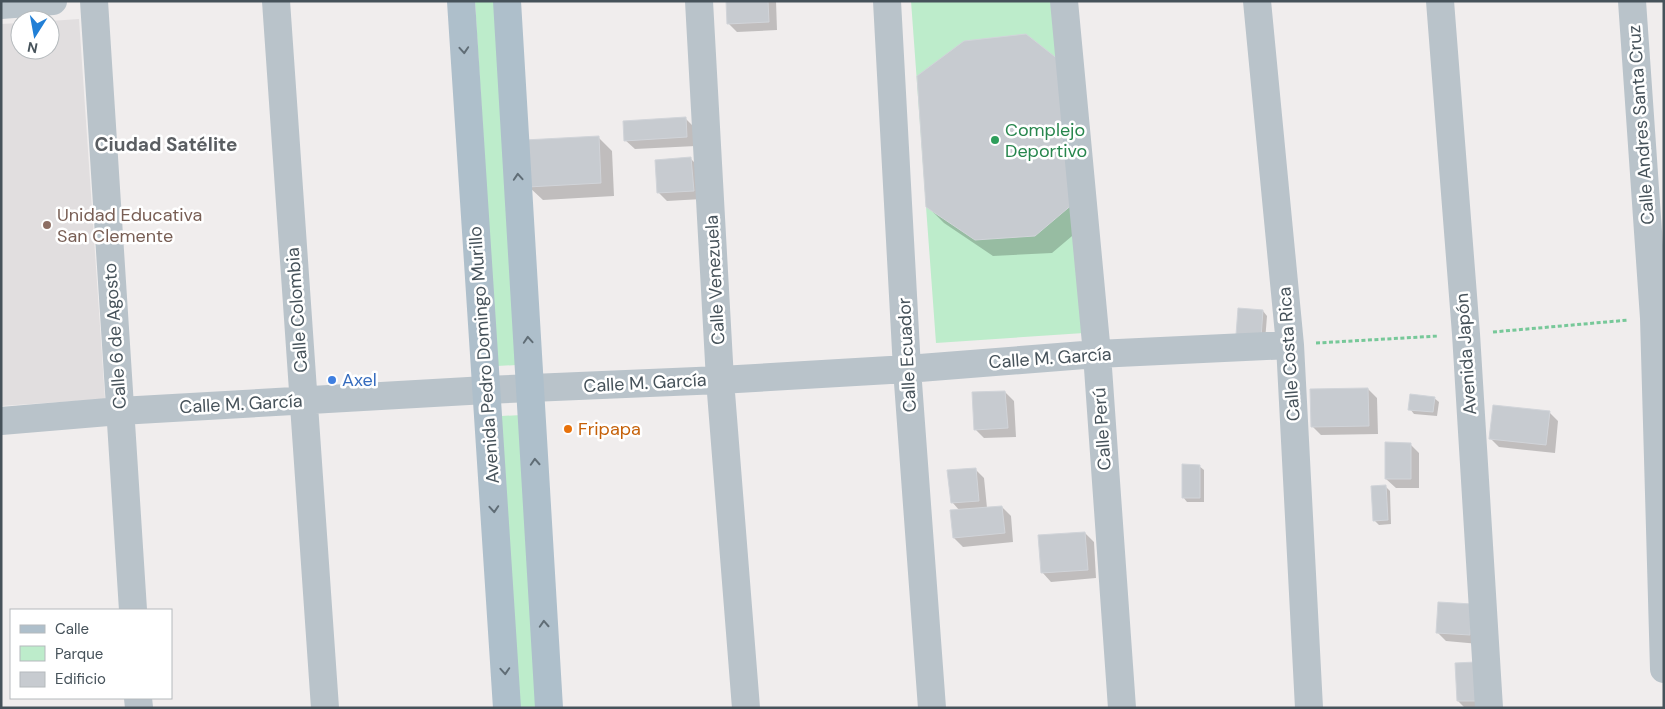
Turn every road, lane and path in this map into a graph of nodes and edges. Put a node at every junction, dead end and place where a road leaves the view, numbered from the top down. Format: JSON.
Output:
{"nodes":[{"id":1,"x":53,"y":1,"type":"edge"},
{"id":2,"x":94,"y":1,"type":"edge"},
{"id":3,"x":276,"y":1,"type":"edge"},
{"id":4,"x":461,"y":1,"type":"edge"},
{"id":5,"x":507,"y":1,"type":"edge"},
{"id":6,"x":699,"y":1,"type":"edge"},
{"id":7,"x":887,"y":1,"type":"edge"},
{"id":8,"x":1064,"y":1,"type":"edge"},
{"id":9,"x":1257,"y":1,"type":"edge"},
{"id":10,"x":1440,"y":1,"type":"edge"},
{"id":11,"x":1632,"y":1,"type":"edge"},
{"id":12,"x":1,"y":5,"type":"edge"},
{"id":13,"x":1290,"y":345,"type":"junction"},
{"id":14,"x":1096,"y":354,"type":"junction"},
{"id":15,"x":907,"y":369,"type":"junction"},
{"id":16,"x":720,"y":380,"type":"junction"},
{"id":17,"x":531,"y":388,"type":"junction"},
{"id":18,"x":486,"y":390,"type":"junction"},
{"id":19,"x":303,"y":401,"type":"junction"},
{"id":20,"x":120,"y":411,"type":"junction"},
{"id":21,"x":1,"y":421,"type":"edge"},
{"id":22,"x":1660,"y":425,"type":"edge"},
{"id":23,"x":133,"y":609,"type":"edge"},
{"id":24,"x":1664,"y":669,"type":"edge"},
{"id":25,"x":325,"y":708,"type":"edge"},
{"id":26,"x":507,"y":708,"type":"edge"},
{"id":27,"x":549,"y":708,"type":"edge"},
{"id":28,"x":746,"y":708,"type":"edge"},
{"id":29,"x":932,"y":708,"type":"edge"},
{"id":30,"x":1122,"y":708,"type":"edge"},
{"id":31,"x":1309,"y":708,"type":"edge"},
{"id":32,"x":1489,"y":708,"type":"edge"}],
"edges":[{"from":1,"to":12,"type":"street"},
{"from":2,"to":20,"type":"street","name":"Calle 6 de Agosto"},
{"from":3,"to":19,"type":"street","name":"Calle Colombia"},
{"from":4,"to":18,"type":"main road","name":"Avenida Pedro Domingo Murillo","one_way":true},
{"from":17,"to":5,"type":"main road","one_way":true},
{"from":6,"to":16,"type":"street","name":"Calle Venezuela"},
{"from":7,"to":15,"type":"street","name":"Calle Ecuador"},
{"from":8,"to":14,"type":"street","name":"Calle Perú"},
{"from":9,"to":13,"type":"street","name":"Calle Costa Rica"},
{"from":10,"to":32,"type":"street","name":"Avenida Japón"},
{"from":11,"to":22,"type":"street","name":"Calle Andres Santa Cruz"},
{"from":13,"to":14,"type":"street","name":"Calle M. García"},
{"from":13,"to":31,"type":"street","name":"Calle Costa Rica"},
{"from":14,"to":15,"type":"street","name":"Calle M. García"},
{"from":14,"to":30,"type":"street","name":"Calle Perú"},
{"from":15,"to":16,"type":"street","name":"Calle M. García"},
{"from":15,"to":29,"type":"street","name":"Calle Ecuador"},
{"from":16,"to":17,"type":"street","name":"Calle M. García"},
{"from":16,"to":28,"type":"street","name":"Calle Venezuela"},
{"from":17,"to":18,"type":"street","name":"Calle M. García"},
{"from":27,"to":17,"type":"main road","one_way":true},
{"from":18,"to":19,"type":"street","name":"Calle M. García"},
{"from":18,"to":26,"type":"main road","name":"Avenida Pedro Domingo Murillo","one_way":true},
{"from":19,"to":20,"type":"street","name":"Calle M. García"},
{"from":19,"to":25,"type":"street","name":"Calle Colombia"},
{"from":20,"to":21,"type":"street","name":"Calle M. García"},
{"from":20,"to":23,"type":"street","name":"Calle 6 de Agosto"},
{"from":22,"to":24,"type":"street","name":"Calle Andres Santa Cruz"}]}
